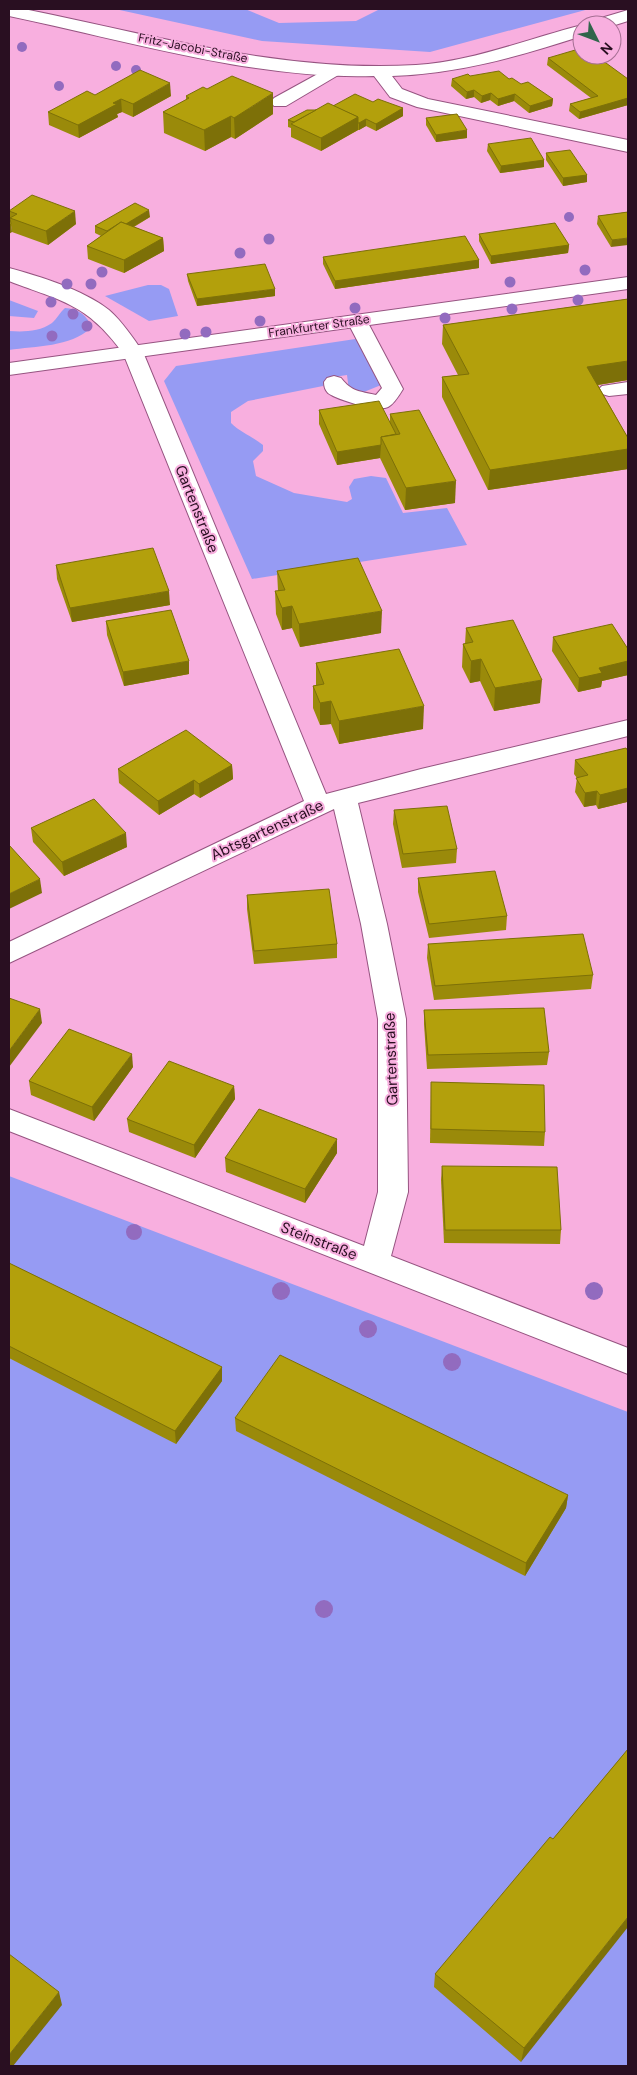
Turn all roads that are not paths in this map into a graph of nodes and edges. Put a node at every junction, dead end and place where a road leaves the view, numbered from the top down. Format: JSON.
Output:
{"nodes":[{"id":1,"x":9,"y":11,"type":"edge"},
{"id":2,"x":572,"y":33,"type":"edge"},
{"id":3,"x":334,"y":70,"type":"junction"},
{"id":4,"x":378,"y":71,"type":"junction"},
{"id":5,"x":280,"y":102,"type":"dead end"},
{"id":6,"x":628,"y":146,"type":"edge"},
{"id":7,"x":9,"y":274,"type":"edge"},
{"id":8,"x":628,"y":283,"type":"edge"},
{"id":9,"x":357,"y":321,"type":"junction"},
{"id":10,"x":134,"y":352,"type":"junction"},
{"id":11,"x":9,"y":369,"type":"edge"},
{"id":12,"x":334,"y":382,"type":"dead end"},
{"id":13,"x":628,"y":728,"type":"edge"},
{"id":14,"x":344,"y":798,"type":"junction"},
{"id":15,"x":318,"y":805,"type":"junction"},
{"id":16,"x":9,"y":953,"type":"edge"},
{"id":17,"x":9,"y":1120,"type":"edge"},
{"id":18,"x":375,"y":1262,"type":"junction"},
{"id":19,"x":628,"y":1361,"type":"edge"}],
"edges":[{"from":1,"to":3,"type":"street","name":"Fritz-Jacobi-Straße"},
{"from":2,"to":4,"type":"street","name":"Fritz-Jacobi-Straße"},
{"from":3,"to":4,"type":"street","name":"Fritz-Jacobi-Straße"},
{"from":3,"to":5,"type":"street"},
{"from":4,"to":6,"type":"street"},
{"from":7,"to":10,"type":"street","name":"Gartenstraße"},
{"from":8,"to":9,"type":"street","name":"Frankfurter Straße"},
{"from":9,"to":10,"type":"street","name":"Frankfurter Straße"},
{"from":9,"to":12,"type":"street"},
{"from":10,"to":11,"type":"street","name":"Frankfurter Straße"},
{"from":10,"to":15,"type":"street","name":"Gartenstraße"},
{"from":13,"to":14,"type":"street","name":"Abtsgartenstraße"},
{"from":14,"to":15,"type":"street","name":"Abtsgartenstraße"},
{"from":14,"to":18,"type":"street","name":"Gartenstraße"},
{"from":15,"to":16,"type":"street","name":"Abtsgartenstraße"},
{"from":17,"to":18,"type":"street","name":"Steinstraße"},
{"from":18,"to":19,"type":"street","name":"Steinstraße"}]}
